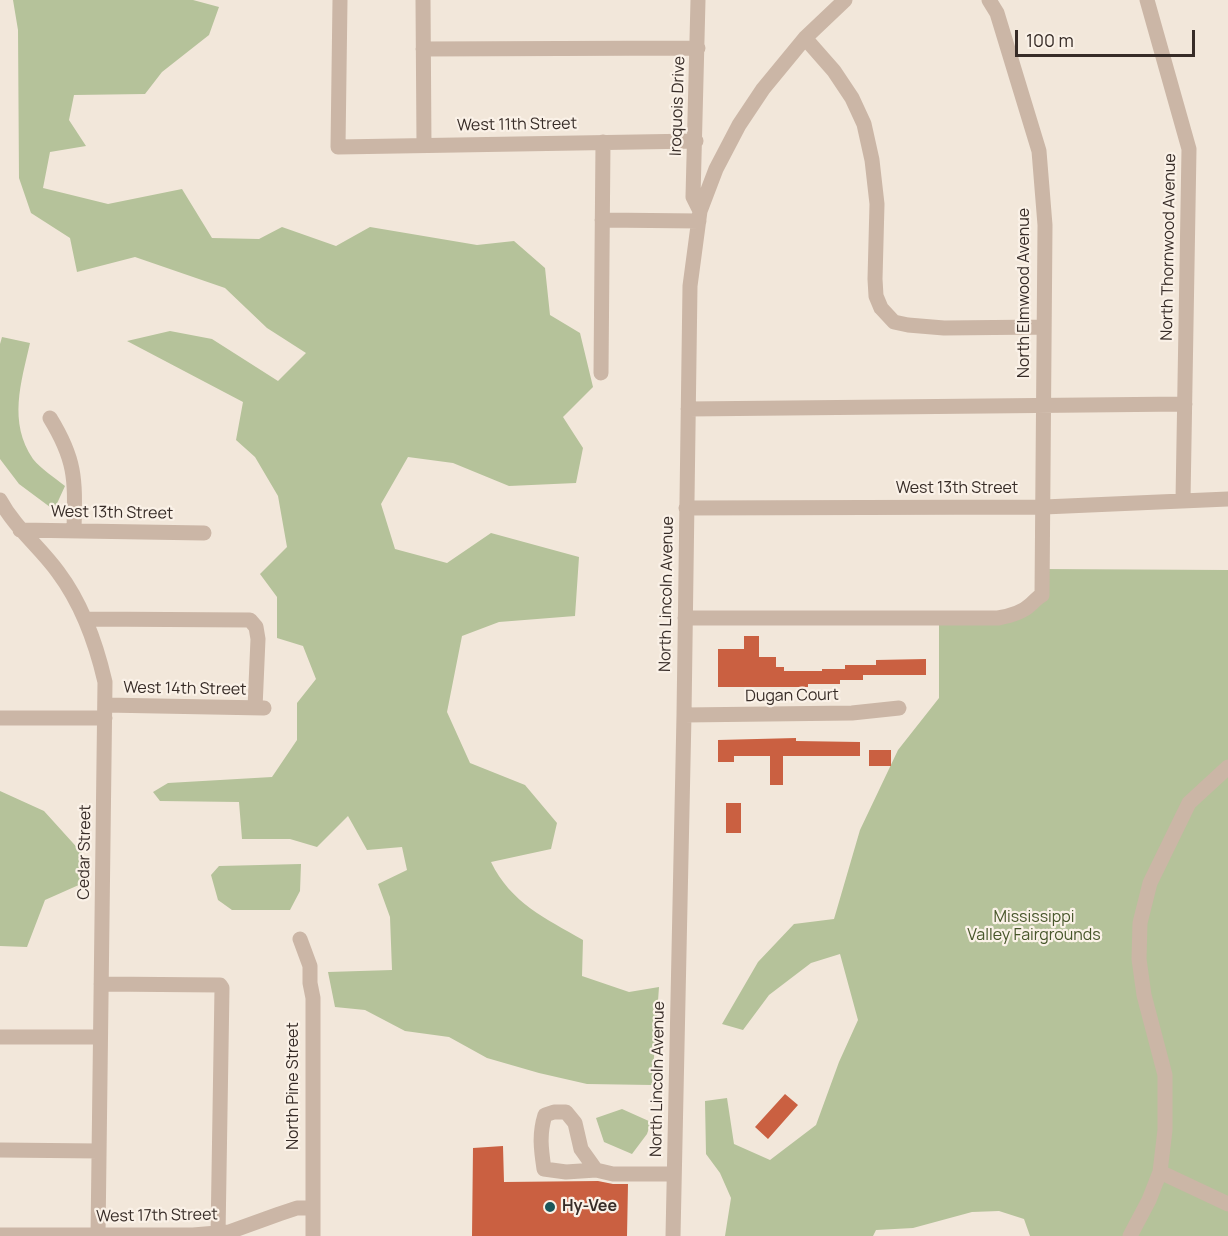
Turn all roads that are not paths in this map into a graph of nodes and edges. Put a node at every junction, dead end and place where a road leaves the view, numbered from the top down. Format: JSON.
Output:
{"nodes":[{"id":1,"x":339,"y":0,"type":"edge"},
{"id":2,"x":423,"y":0,"type":"edge"},
{"id":3,"x":698,"y":0,"type":"edge"},
{"id":4,"x":845,"y":0,"type":"edge"},
{"id":5,"x":989,"y":0,"type":"edge"},
{"id":6,"x":1147,"y":0,"type":"edge"},
{"id":7,"x":805,"y":38,"type":"junction"},
{"id":8,"x":698,"y":48,"type":"junction"},
{"id":9,"x":423,"y":49,"type":"junction"},
{"id":10,"x":696,"y":141,"type":"junction"},
{"id":11,"x":603,"y":142,"type":"junction"},
{"id":12,"x":424,"y":145,"type":"junction"},
{"id":13,"x":700,"y":216,"type":"junction"},
{"id":14,"x":602,"y":220,"type":"junction"},
{"id":15,"x":1044,"y":327,"type":"junction"},
{"id":16,"x":601,"y":373,"type":"dead end"},
{"id":17,"x":1043,"y":404,"type":"junction"},
{"id":18,"x":1185,"y":404,"type":"junction"},
{"id":19,"x":688,"y":409,"type":"junction"},
{"id":20,"x":50,"y":418,"type":"dead end"},
{"id":21,"x":1228,"y":499,"type":"edge"},
{"id":22,"x":0,"y":500,"type":"edge"},
{"id":23,"x":1183,"y":500,"type":"junction"},
{"id":24,"x":1044,"y":507,"type":"junction"},
{"id":25,"x":686,"y":508,"type":"junction"},
{"id":26,"x":20,"y":530,"type":"junction"},
{"id":27,"x":74,"y":531,"type":"junction"},
{"id":28,"x":204,"y":533,"type":"dead end"},
{"id":29,"x":685,"y":618,"type":"junction"},
{"id":30,"x":85,"y":619,"type":"junction"},
{"id":31,"x":899,"y":708,"type":"dead end"},
{"id":32,"x":105,"y":711,"type":"junction"},
{"id":33,"x":684,"y":715,"type":"junction"},
{"id":34,"x":0,"y":718,"type":"edge"},
{"id":35,"x":1228,"y":768,"type":"edge"},
{"id":36,"x":300,"y":939,"type":"dead end"},
{"id":37,"x":101,"y":984,"type":"junction"},
{"id":38,"x":0,"y":1037,"type":"edge"},
{"id":39,"x":100,"y":1037,"type":"junction"},
{"id":40,"x":0,"y":1150,"type":"edge"},
{"id":41,"x":99,"y":1151,"type":"junction"},
{"id":42,"x":596,"y":1170,"type":"junction"},
{"id":43,"x":1160,"y":1172,"type":"junction"},
{"id":44,"x":674,"y":1174,"type":"junction"},
{"id":45,"x":1228,"y":1204,"type":"edge"},
{"id":46,"x":311,"y":1208,"type":"junction"},
{"id":47,"x":0,"y":1235,"type":"edge"},
{"id":48,"x":98,"y":1235,"type":"edge"},
{"id":49,"x":218,"y":1235,"type":"edge"},
{"id":50,"x":312,"y":1236,"type":"edge"},
{"id":51,"x":673,"y":1236,"type":"edge"},
{"id":52,"x":1130,"y":1236,"type":"edge"}],
"edges":[{"from":1,"to":12,"type":"street","name":"West 11th Street"},
{"from":2,"to":9,"type":"street"},
{"from":3,"to":8,"type":"street","name":"Iroquois Drive"},
{"from":4,"to":7,"type":"street","name":"North Lincoln Avenue"},
{"from":5,"to":15,"type":"street","name":"North Elmwood Avenue"},
{"from":6,"to":18,"type":"street","name":"North Thornwood Avenue"},
{"from":7,"to":13,"type":"street","name":"North Lincoln Avenue"},
{"from":7,"to":15,"type":"street"},
{"from":8,"to":9,"type":"street"},
{"from":8,"to":10,"type":"street","name":"Iroquois Drive"},
{"from":9,"to":12,"type":"street"},
{"from":10,"to":11,"type":"street","name":"West 11th Street"},
{"from":10,"to":13,"type":"street","name":"Iroquois Drive"},
{"from":11,"to":12,"type":"street","name":"West 11th Street"},
{"from":11,"to":14,"type":"street"},
{"from":13,"to":14,"type":"street"},
{"from":13,"to":19,"type":"street","name":"North Lincoln Avenue"},
{"from":14,"to":16,"type":"street"},
{"from":15,"to":17,"type":"street","name":"North Elmwood Avenue"},
{"from":17,"to":18,"type":"street"},
{"from":17,"to":19,"type":"street"},
{"from":17,"to":24,"type":"street","name":"North Elmwood Avenue"},
{"from":18,"to":23,"type":"street","name":"North Thornwood Avenue"},
{"from":19,"to":25,"type":"street","name":"North Lincoln Avenue"},
{"from":20,"to":27,"type":"street"},
{"from":21,"to":23,"type":"street","name":"West 13th Street"},
{"from":22,"to":26,"type":"street","name":"Cedar Street"},
{"from":23,"to":24,"type":"street","name":"West 13th Street"},
{"from":24,"to":25,"type":"street","name":"West 13th Street"},
{"from":24,"to":29,"type":"street","name":"North Elmwood Avenue"},
{"from":25,"to":29,"type":"street","name":"North Lincoln Avenue"},
{"from":26,"to":27,"type":"street","name":"West 13th Street"},
{"from":26,"to":30,"type":"street","name":"Cedar Street"},
{"from":27,"to":28,"type":"street","name":"West 13th Street"},
{"from":29,"to":33,"type":"street","name":"North Lincoln Avenue"},
{"from":30,"to":32,"type":"street","name":"Cedar Street"},
{"from":30,"to":32,"type":"street","name":"West 14th Street"},
{"from":31,"to":33,"type":"street","name":"Dugan Court"},
{"from":32,"to":34,"type":"street","name":"West 14th Street"},
{"from":32,"to":37,"type":"street","name":"Cedar Street"},
{"from":33,"to":44,"type":"street","name":"North Lincoln Avenue"},
{"from":35,"to":43,"type":"street"},
{"from":36,"to":46,"type":"street","name":"North Pine Street"},
{"from":37,"to":39,"type":"street","name":"Cedar Street"},
{"from":37,"to":49,"type":"street"},
{"from":38,"to":39,"type":"street"},
{"from":39,"to":41,"type":"street","name":"Cedar Street"},
{"from":40,"to":41,"type":"street"},
{"from":41,"to":48,"type":"street","name":"Cedar Street"},
{"from":42,"to":42,"type":"street"},
{"from":42,"to":44,"type":"street"},
{"from":43,"to":45,"type":"street"},
{"from":43,"to":52,"type":"street"},
{"from":44,"to":51,"type":"street","name":"North Lincoln Avenue"},
{"from":46,"to":49,"type":"street","name":"West 17th Street"},
{"from":46,"to":50,"type":"street","name":"North Pine Street"},
{"from":47,"to":48,"type":"street","name":"West 17th Street"},
{"from":48,"to":49,"type":"street","name":"West 17th Street"}]}
